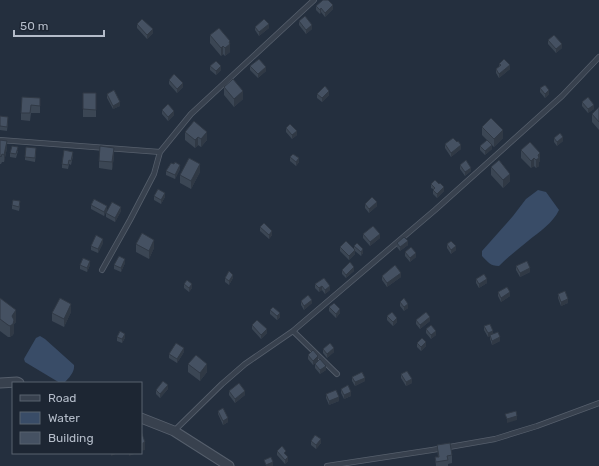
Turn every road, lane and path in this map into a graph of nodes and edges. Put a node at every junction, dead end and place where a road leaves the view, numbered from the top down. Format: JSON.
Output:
{"nodes":[{"id":1,"x":314,"y":0,"type":"edge"},
{"id":2,"x":599,"y":57,"type":"edge"},
{"id":3,"x":0,"y":140,"type":"edge"},
{"id":4,"x":160,"y":152,"type":"junction"},
{"id":5,"x":102,"y":270,"type":"dead end"},
{"id":6,"x":293,"y":331,"type":"junction"},
{"id":7,"x":337,"y":374,"type":"dead end"},
{"id":8,"x":12,"y":383,"type":"edge"},
{"id":9,"x":0,"y":384,"type":"edge"},
{"id":10,"x":599,"y":404,"type":"edge"},
{"id":11,"x":142,"y":418,"type":"edge"},
{"id":12,"x":174,"y":431,"type":"junction"},
{"id":13,"x":229,"y":466,"type":"edge"},
{"id":14,"x":327,"y":466,"type":"edge"}],
"edges":[{"from":1,"to":4,"type":"lane"},
{"from":2,"to":6,"type":"lane"},
{"from":3,"to":4,"type":"lane"},
{"from":4,"to":5,"type":"lane"},
{"from":6,"to":7,"type":"lane"},
{"from":6,"to":12,"type":"lane"},
{"from":8,"to":9,"type":"street"},
{"from":10,"to":14,"type":"lane"},
{"from":11,"to":12,"type":"street"},
{"from":12,"to":13,"type":"street"}]}
